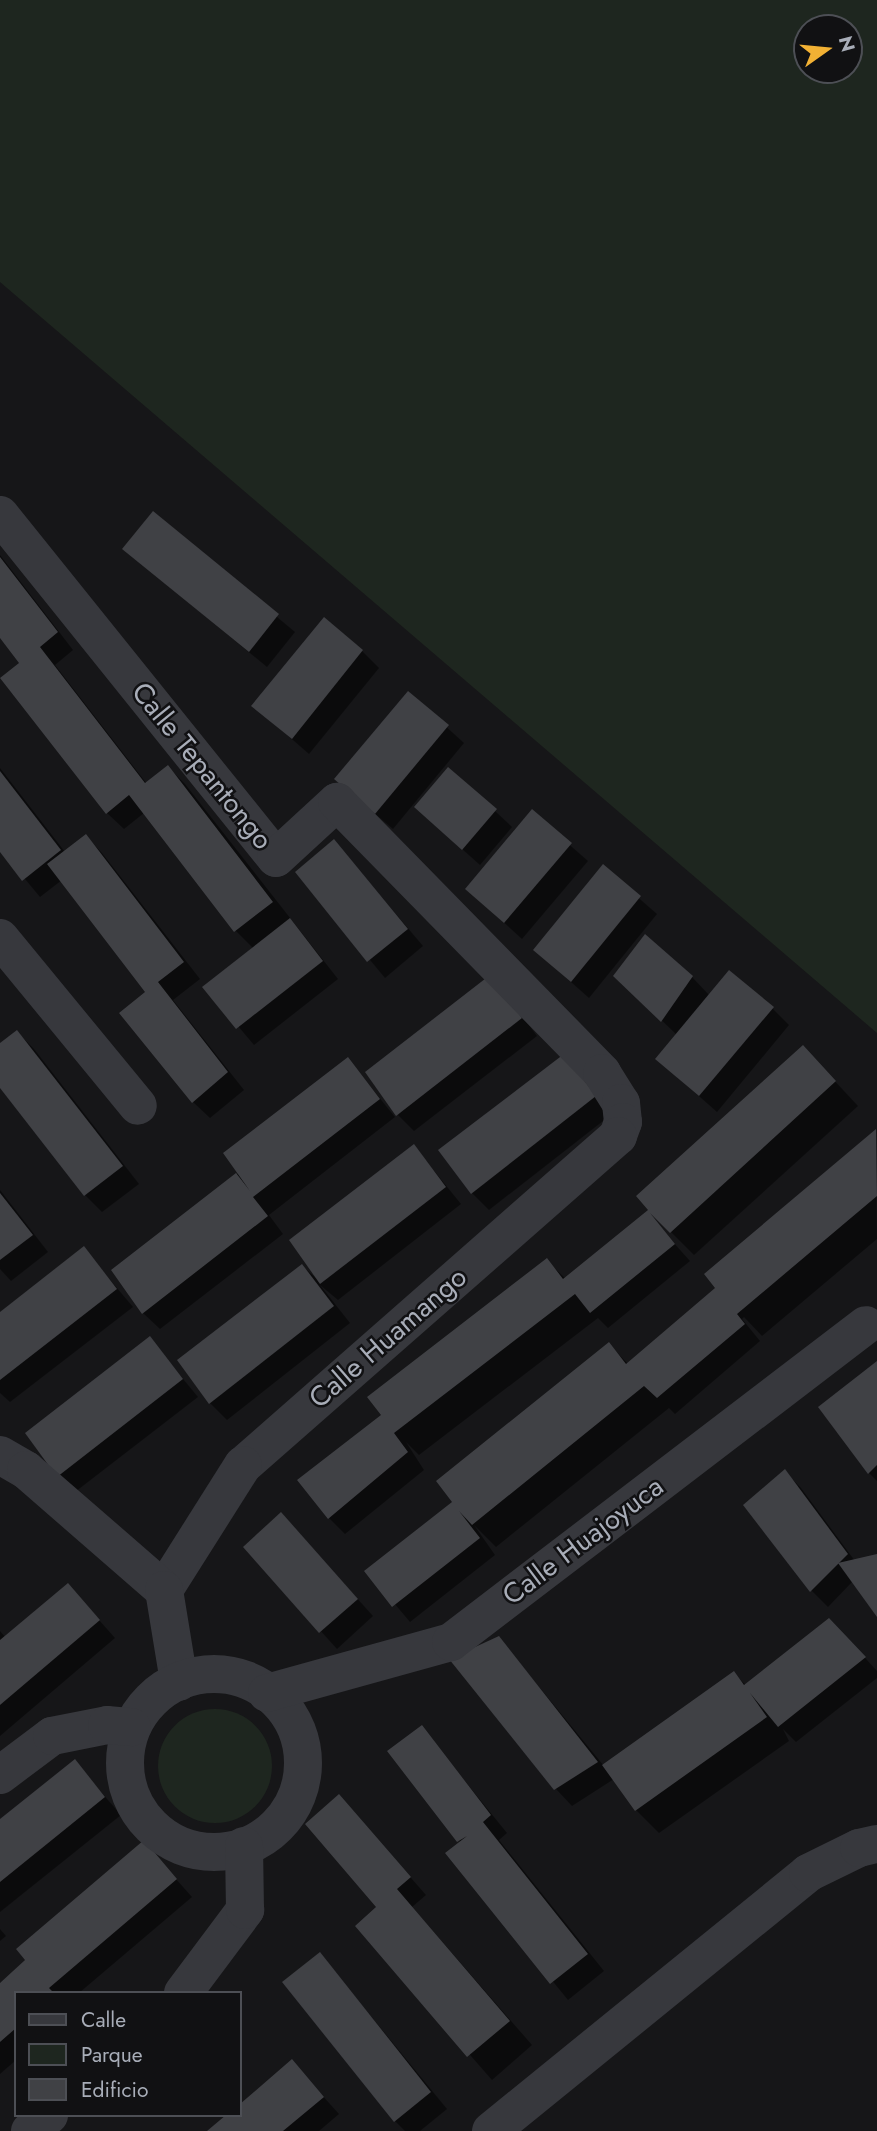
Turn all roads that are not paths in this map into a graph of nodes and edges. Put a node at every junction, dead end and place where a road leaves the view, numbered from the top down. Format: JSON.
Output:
{"nodes":[{"id":1,"x":0,"y":515,"type":"edge"},
{"id":2,"x":0,"y":938,"type":"edge"},
{"id":3,"x":621,"y":1103,"type":"joint"},
{"id":4,"x":138,"y":1106,"type":"dead end"},
{"id":5,"x":866,"y":1325,"type":"dead end"},
{"id":6,"x":0,"y":1455,"type":"edge"},
{"id":7,"x":164,"y":1590,"type":"junction"},
{"id":8,"x":179,"y":1682,"type":"junction"},
{"id":9,"x":267,"y":1693,"type":"junction"},
{"id":10,"x":132,"y":1727,"type":"junction"},
{"id":11,"x":0,"y":1775,"type":"edge"},
{"id":12,"x":877,"y":1844,"type":"edge"},
{"id":13,"x":244,"y":1846,"type":"junction"},
{"id":14,"x":184,"y":1991,"type":"edge"},
{"id":15,"x":47,"y":2117,"type":"edge"},
{"id":16,"x":30,"y":2131,"type":"edge"},
{"id":17,"x":491,"y":2131,"type":"edge"}],
"edges":[{"from":1,"to":3,"type":"street","name":"Calle Tepantongo"},
{"from":2,"to":4,"type":"street"},
{"from":3,"to":7,"type":"street","name":"Calle Huamango"},
{"from":5,"to":9,"type":"street","name":"Calle Huajoyuca"},
{"from":6,"to":7,"type":"street"},
{"from":7,"to":8,"type":"street"},
{"from":8,"to":9,"type":"street"},
{"from":8,"to":10,"type":"street"},
{"from":9,"to":13,"type":"street"},
{"from":10,"to":11,"type":"street"},
{"from":10,"to":13,"type":"street"},
{"from":12,"to":17,"type":"street"},
{"from":13,"to":14,"type":"street"},
{"from":15,"to":16,"type":"street"}]}
